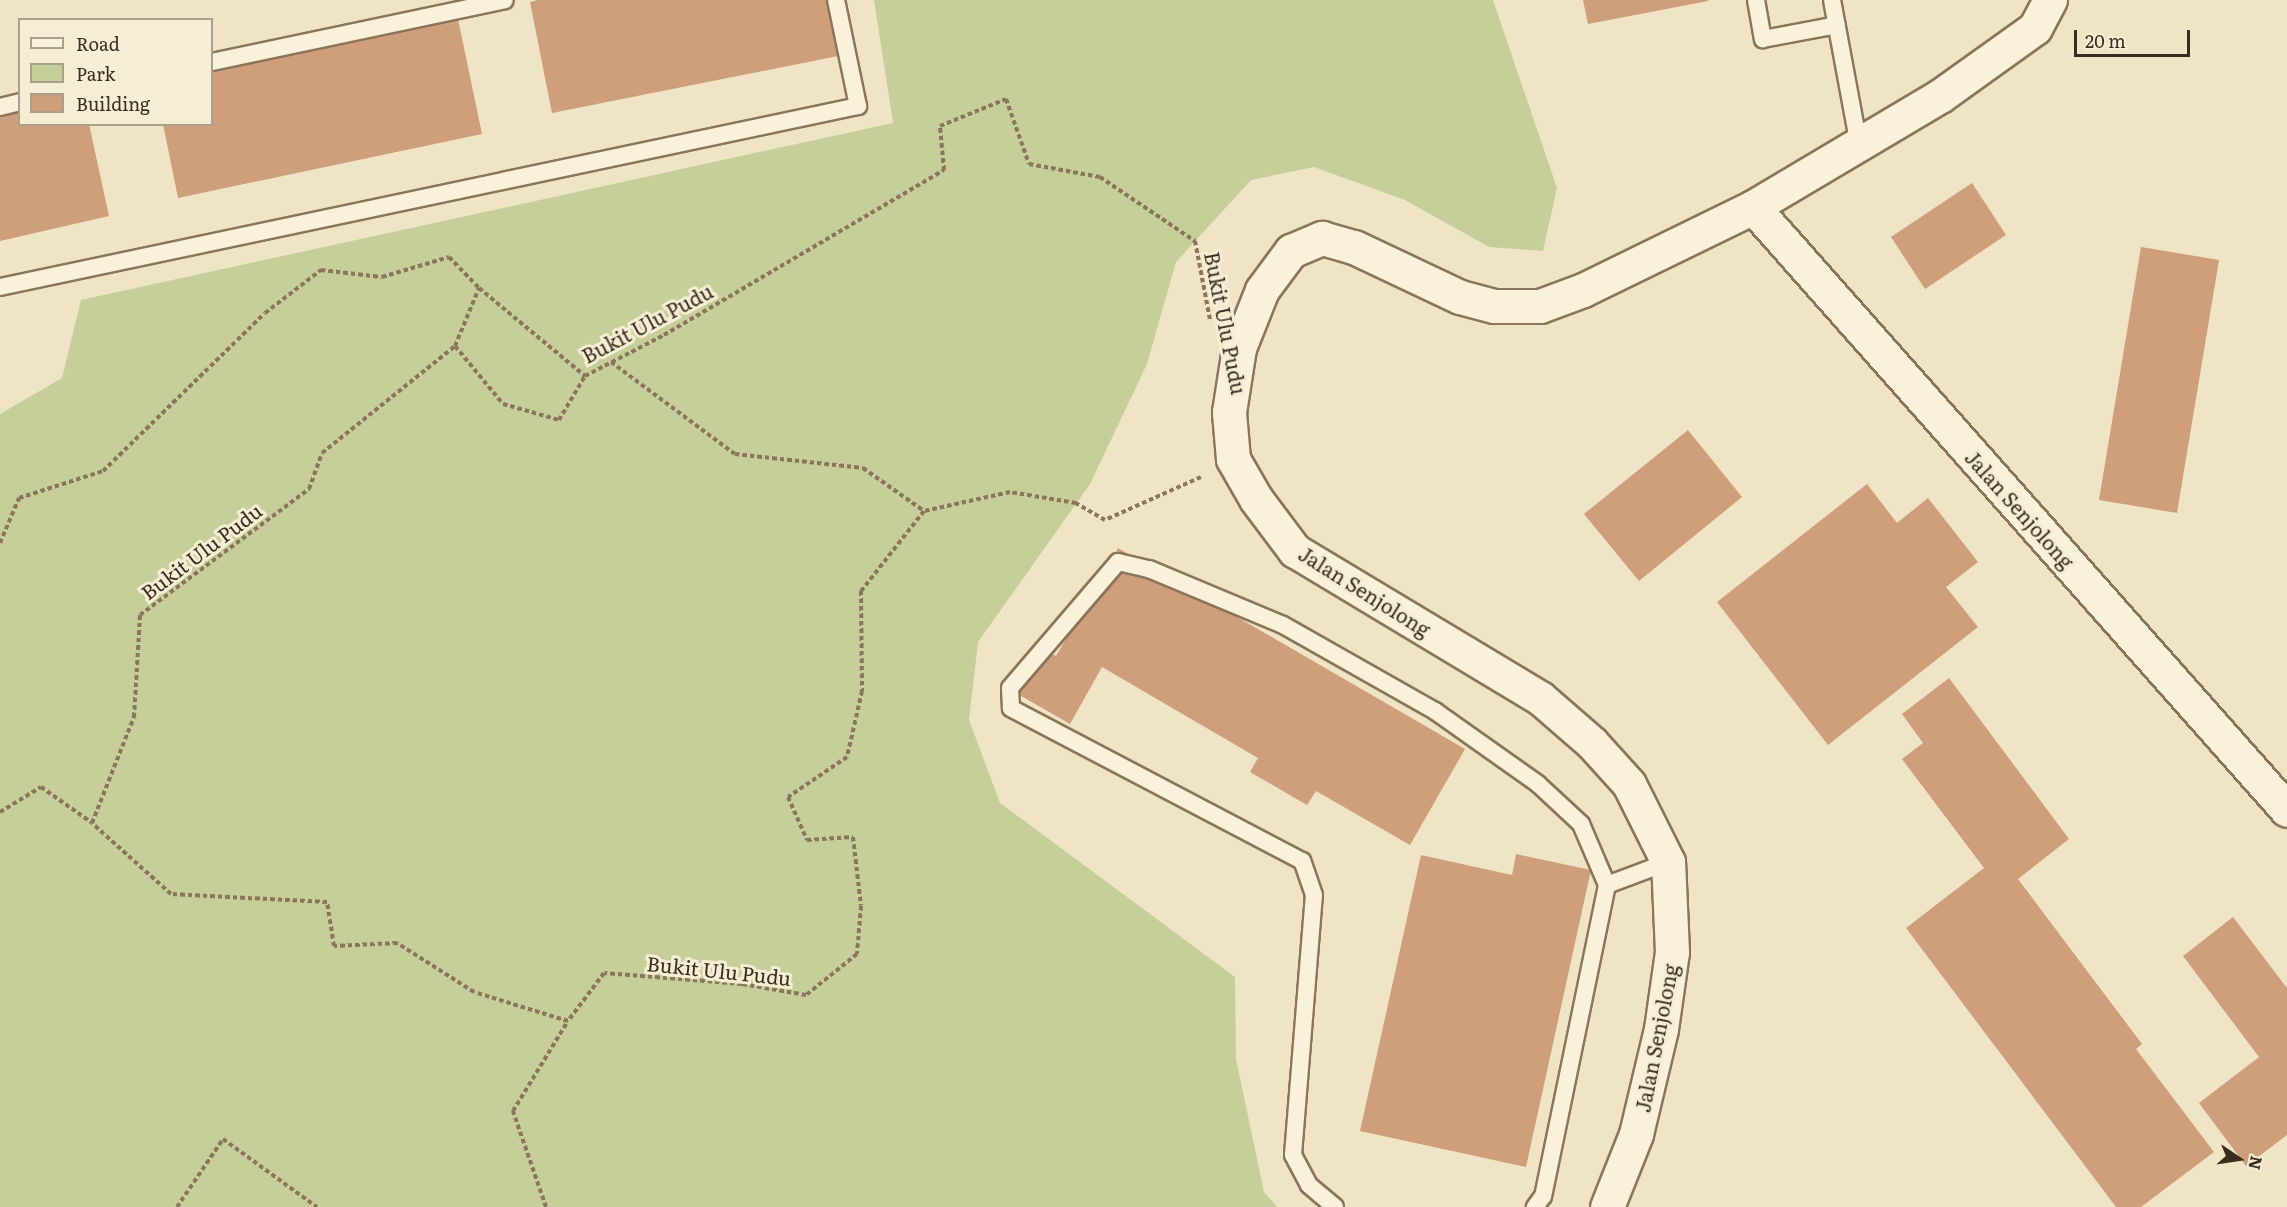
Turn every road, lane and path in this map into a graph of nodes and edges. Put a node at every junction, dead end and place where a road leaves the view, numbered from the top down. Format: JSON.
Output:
{"nodes":[{"id":1,"x":505,"y":0,"type":"edge"},
{"id":2,"x":836,"y":0,"type":"edge"},
{"id":3,"x":1756,"y":0,"type":"edge"},
{"id":4,"x":1832,"y":0,"type":"edge"},
{"id":5,"x":2050,"y":0,"type":"edge"},
{"id":6,"x":1837,"y":25,"type":"junction"},
{"id":7,"x":213,"y":62,"type":"edge"},
{"id":8,"x":18,"y":102,"type":"edge"},
{"id":9,"x":0,"y":106,"type":"edge"},
{"id":10,"x":1859,"y":145,"type":"junction"},
{"id":11,"x":1753,"y":207,"type":"junction"},
{"id":12,"x":0,"y":287,"type":"edge"},
{"id":13,"x":479,"y":288,"type":"junction"},
{"id":14,"x":1213,"y":332,"type":"dead end"},
{"id":15,"x":455,"y":346,"type":"junction"},
{"id":16,"x":611,"y":362,"type":"junction"},
{"id":17,"x":585,"y":376,"type":"junction"},
{"id":18,"x":1233,"y":459,"type":"junction"},
{"id":19,"x":924,"y":511,"type":"junction"},
{"id":20,"x":0,"y":543,"type":"edge"},
{"id":21,"x":2287,"y":810,"type":"edge"},
{"id":22,"x":0,"y":812,"type":"edge"},
{"id":23,"x":92,"y":823,"type":"junction"},
{"id":24,"x":1668,"y":862,"type":"junction"},
{"id":25,"x":1607,"y":885,"type":"junction"},
{"id":26,"x":568,"y":1021,"type":"junction"},
{"id":27,"x":177,"y":1207,"type":"edge"},
{"id":28,"x":317,"y":1207,"type":"edge"},
{"id":29,"x":546,"y":1207,"type":"edge"},
{"id":30,"x":1335,"y":1207,"type":"edge"},
{"id":31,"x":1535,"y":1207,"type":"edge"},
{"id":32,"x":1607,"y":1207,"type":"edge"}],
"edges":[{"from":1,"to":7,"type":"lane"},
{"from":2,"to":12,"type":"lane"},
{"from":3,"to":6,"type":"lane"},
{"from":4,"to":6,"type":"lane"},
{"from":5,"to":10,"type":"street","name":"Jalan Senjolong"},
{"from":6,"to":10,"type":"lane"},
{"from":8,"to":9,"type":"lane"},
{"from":10,"to":11,"type":"street","name":"Jalan Senjolong"},
{"from":11,"to":18,"type":"street","name":"Jalan Senjolong"},
{"from":11,"to":21,"type":"street","name":"Jalan Senjolong"},
{"from":13,"to":15,"type":"path","name":"Bukit Ulu Pudu"},
{"from":13,"to":17,"type":"path","name":"Bukit Ulu Pudu"},
{"from":13,"to":20,"type":"path"},
{"from":14,"to":16,"type":"path","name":"Bukit Ulu Pudu"},
{"from":15,"to":17,"type":"path"},
{"from":15,"to":23,"type":"path","name":"Bukit Ulu Pudu"},
{"from":16,"to":17,"type":"path","name":"Bukit Ulu Pudu"},
{"from":16,"to":19,"type":"path"},
{"from":18,"to":19,"type":"path"},
{"from":18,"to":24,"type":"street","name":"Jalan Senjolong"},
{"from":19,"to":26,"type":"path","name":"Bukit Ulu Pudu"},
{"from":22,"to":23,"type":"path"},
{"from":23,"to":26,"type":"path"},
{"from":24,"to":25,"type":"lane"},
{"from":24,"to":32,"type":"street","name":"Jalan Senjolong"},
{"from":25,"to":30,"type":"lane"},
{"from":25,"to":31,"type":"lane"},
{"from":26,"to":29,"type":"path","name":"Bukit Ulu Pudu"},
{"from":27,"to":28,"type":"path"}]}
